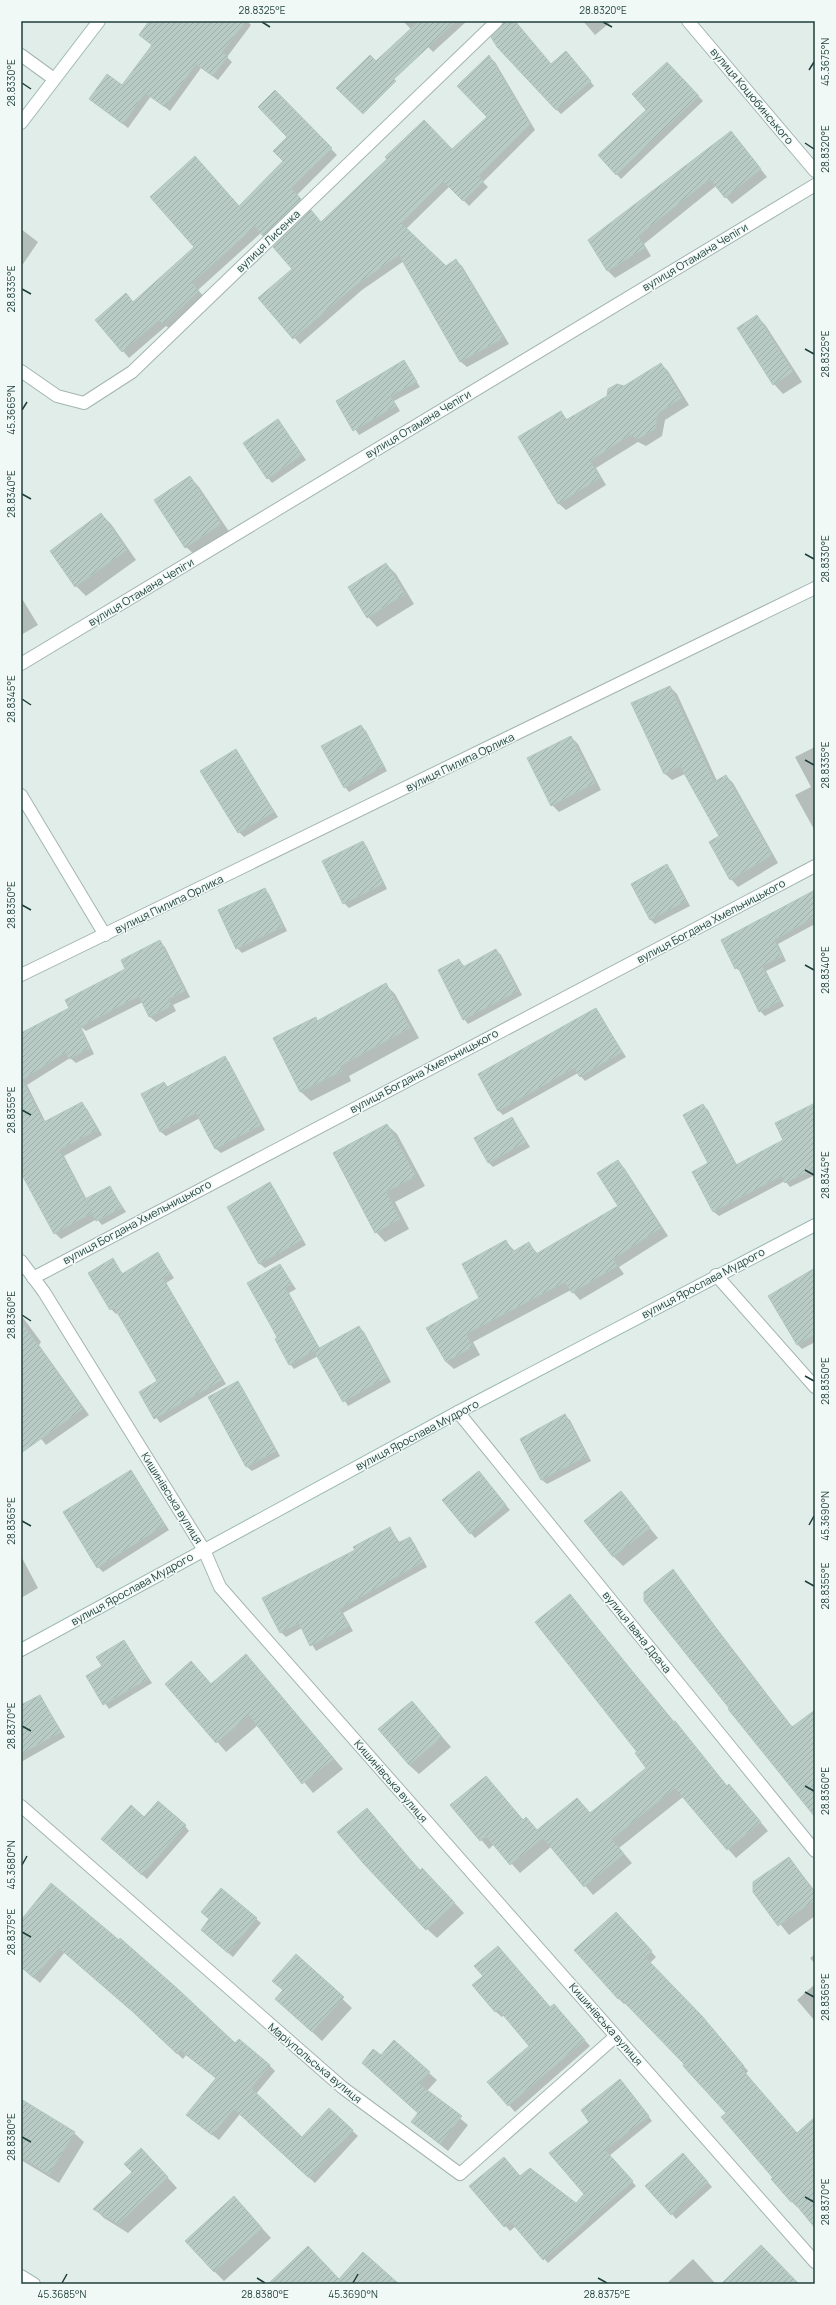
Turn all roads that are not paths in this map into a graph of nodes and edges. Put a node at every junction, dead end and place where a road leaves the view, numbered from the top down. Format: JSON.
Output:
{"nodes":[{"id":1,"x":99,"y":21,"type":"edge"},
{"id":2,"x":497,"y":21,"type":"edge"},
{"id":3,"x":688,"y":21,"type":"edge"},
{"id":4,"x":21,"y":55,"type":"edge"},
{"id":5,"x":54,"y":79,"type":"junction"},
{"id":6,"x":21,"y":123,"type":"edge"},
{"id":7,"x":815,"y":171,"type":"edge"},
{"id":8,"x":815,"y":185,"type":"edge"},
{"id":9,"x":21,"y":371,"type":"edge"},
{"id":10,"x":815,"y":588,"type":"edge"},
{"id":11,"x":21,"y":664,"type":"edge"},
{"id":12,"x":21,"y":795,"type":"edge"},
{"id":13,"x":815,"y":866,"type":"edge"},
{"id":14,"x":105,"y":935,"type":"junction"},
{"id":15,"x":21,"y":975,"type":"edge"},
{"id":16,"x":815,"y":1225,"type":"edge"},
{"id":17,"x":21,"y":1261,"type":"edge"},
{"id":18,"x":716,"y":1275,"type":"junction"},
{"id":19,"x":33,"y":1278,"type":"junction"},
{"id":20,"x":815,"y":1387,"type":"edge"},
{"id":21,"x":458,"y":1412,"type":"junction"},
{"id":22,"x":204,"y":1550,"type":"junction"},
{"id":23,"x":21,"y":1650,"type":"edge"},
{"id":24,"x":21,"y":1806,"type":"edge"},
{"id":25,"x":815,"y":1851,"type":"edge"},
{"id":26,"x":616,"y":2036,"type":"junction"},
{"id":27,"x":815,"y":2262,"type":"edge"},
{"id":28,"x":21,"y":2276,"type":"edge"},
{"id":29,"x":34,"y":2284,"type":"edge"}],
"edges":[{"from":1,"to":5,"type":"street"},
{"from":2,"to":9,"type":"street","name":"вулиця Лисенка"},
{"from":3,"to":7,"type":"street","name":"вулиця Коцюбинського"},
{"from":4,"to":5,"type":"street"},
{"from":5,"to":6,"type":"street"},
{"from":8,"to":11,"type":"street","name":"вулиця Отамана Чепіги"},
{"from":10,"to":14,"type":"street","name":"вулиця Пилипа Орлика"},
{"from":12,"to":14,"type":"street","name":"вулиця Пилипа Орлика"},
{"from":13,"to":19,"type":"street","name":"вулиця Богдана Хмельницького"},
{"from":14,"to":15,"type":"street","name":"вулиця Пилипа Орлика"},
{"from":16,"to":18,"type":"street","name":"вулиця Ярослава Мудрого"},
{"from":17,"to":19,"type":"street","name":"Кишинівська вулиця"},
{"from":18,"to":20,"type":"street"},
{"from":18,"to":21,"type":"street","name":"вулиця Ярослава Мудрого"},
{"from":19,"to":22,"type":"street","name":"Кишинівська вулиця"},
{"from":21,"to":22,"type":"street","name":"вулиця Ярослава Мудрого"},
{"from":21,"to":25,"type":"street","name":"вулиця Івана Драча"},
{"from":22,"to":23,"type":"street","name":"вулиця Ярослава Мудрого"},
{"from":22,"to":26,"type":"street","name":"Кишинівська вулиця"},
{"from":24,"to":26,"type":"street","name":"Маріупольська вулиця"},
{"from":26,"to":27,"type":"street","name":"Кишинівська вулиця"},
{"from":28,"to":29,"type":"street"}]}
